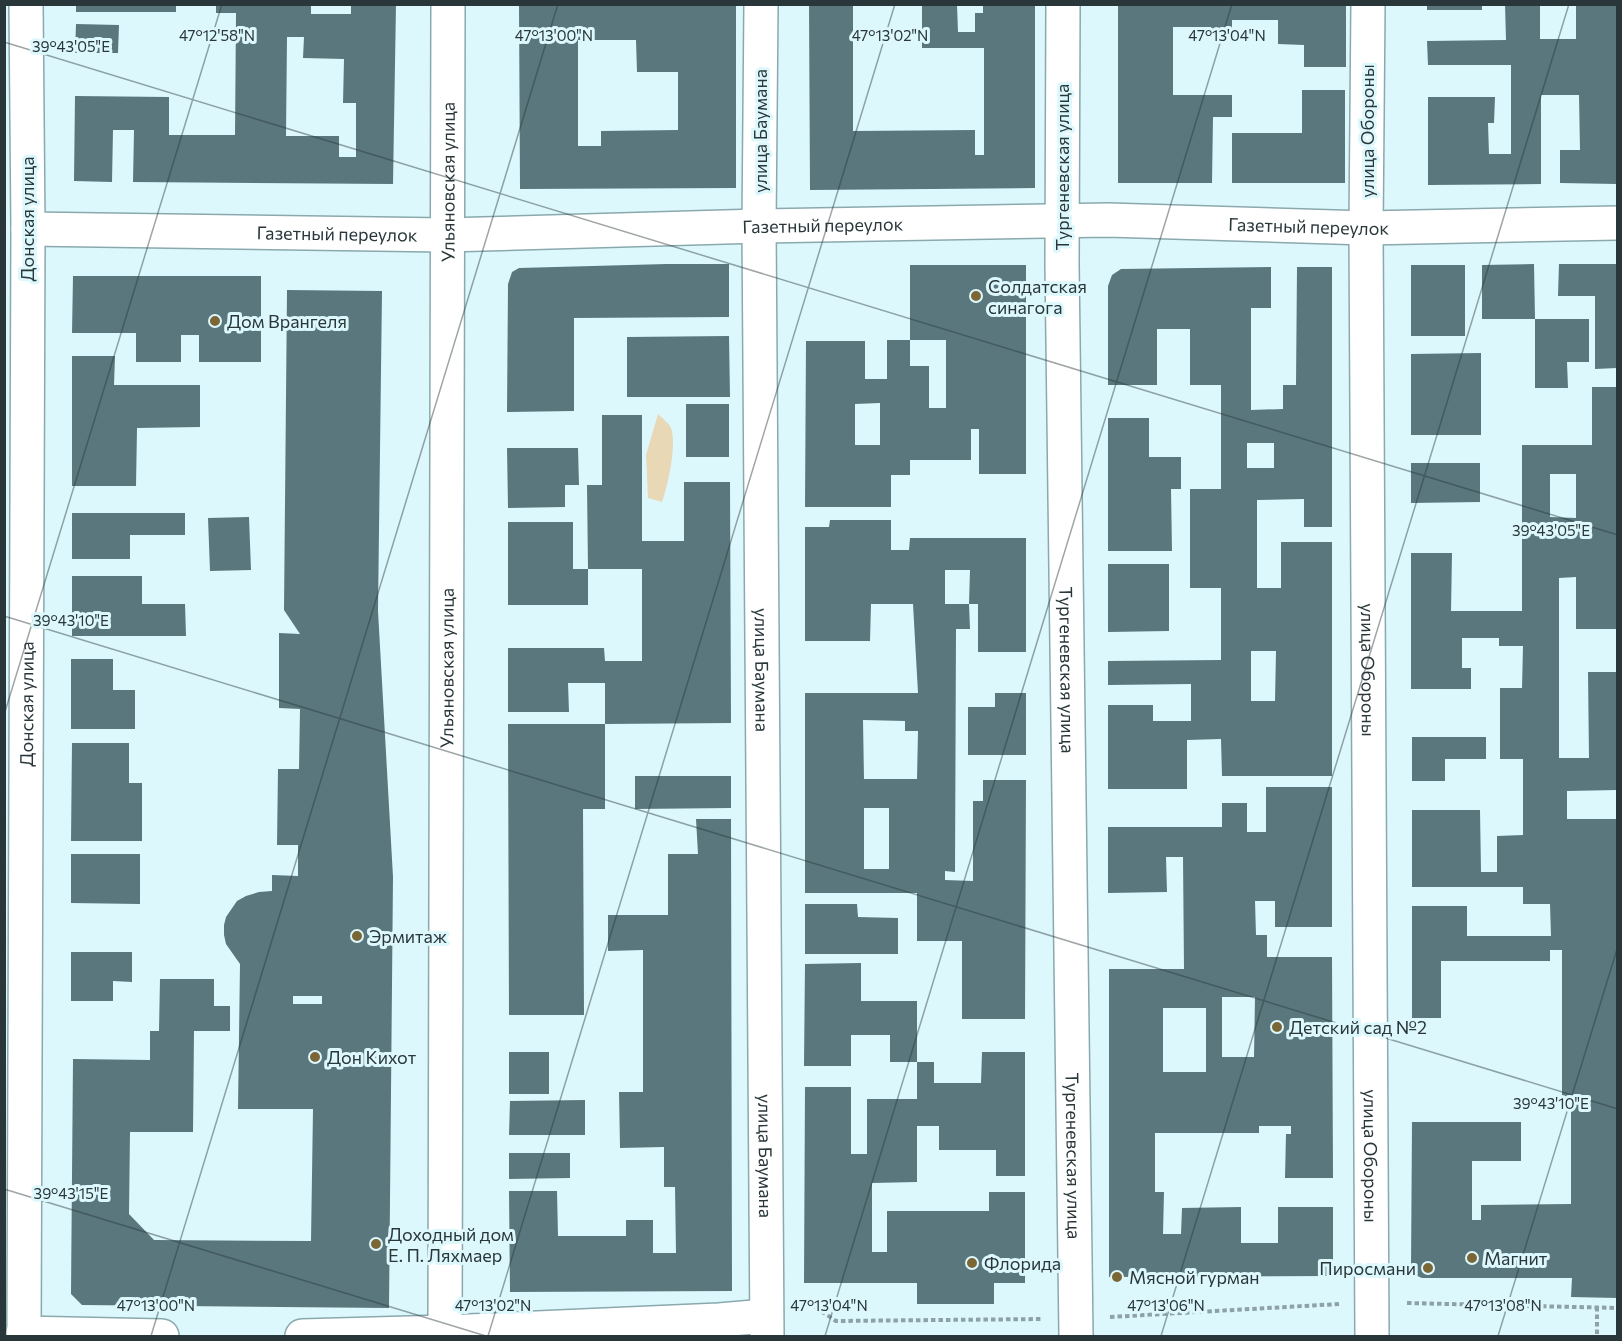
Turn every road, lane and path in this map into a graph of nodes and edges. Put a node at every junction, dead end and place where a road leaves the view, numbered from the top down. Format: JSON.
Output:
{"nodes":[{"id":1,"x":26,"y":4,"type":"edge"},
{"id":2,"x":448,"y":4,"type":"edge"},
{"id":3,"x":761,"y":4,"type":"edge"},
{"id":4,"x":1064,"y":4,"type":"edge"},
{"id":5,"x":1368,"y":4,"type":"edge"},
{"id":6,"x":1062,"y":221,"type":"junction"},
{"id":7,"x":1617,"y":223,"type":"edge"},
{"id":8,"x":759,"y":226,"type":"junction"},
{"id":9,"x":1366,"y":228,"type":"junction"},
{"id":10,"x":28,"y":229,"type":"junction"},
{"id":11,"x":446,"y":235,"type":"junction"},
{"id":12,"x":1372,"y":1302,"type":"junction"},
{"id":13,"x":1597,"y":1307,"type":"junction"},
{"id":14,"x":1617,"y":1308,"type":"edge"},
{"id":15,"x":767,"y":1317,"type":"edge"},
{"id":16,"x":1076,"y":1328,"type":"edge"},
{"id":17,"x":445,"y":1332,"type":"junction"},
{"id":18,"x":24,"y":1335,"type":"edge"},
{"id":19,"x":162,"y":1336,"type":"edge"},
{"id":20,"x":302,"y":1336,"type":"edge"},
{"id":21,"x":1372,"y":1336,"type":"edge"},
{"id":22,"x":1598,"y":1336,"type":"edge"}],
"edges":[{"from":1,"to":10,"type":"street","name":"Донская улица"},
{"from":2,"to":11,"type":"street","name":"Ульяновская улица"},
{"from":3,"to":8,"type":"street","name":"улица Баумана"},
{"from":4,"to":6,"type":"street","name":"Тургеневская улица"},
{"from":5,"to":9,"type":"street","name":"улица Обороны"},
{"from":6,"to":8,"type":"street","name":"Газетный переулок"},
{"from":6,"to":9,"type":"street","name":"Газетный переулок"},
{"from":6,"to":16,"type":"street","name":"Тургеневская улица"},
{"from":7,"to":9,"type":"street","name":"Газетный переулок"},
{"from":8,"to":11,"type":"street","name":"Газетный переулок"},
{"from":8,"to":15,"type":"street","name":"улица Баумана"},
{"from":9,"to":12,"type":"street","name":"улица Обороны"},
{"from":10,"to":11,"type":"street","name":"Газетный переулок"},
{"from":10,"to":18,"type":"street","name":"Донская улица"},
{"from":11,"to":17,"type":"street","name":"Ульяновская улица"},
{"from":12,"to":13,"type":"path"},
{"from":12,"to":16,"type":"path"},
{"from":12,"to":21,"type":"street","name":"улица Обороны"},
{"from":13,"to":14,"type":"path"},
{"from":13,"to":22,"type":"path"},
{"from":15,"to":16,"type":"path"},
{"from":15,"to":17,"type":"street"},
{"from":17,"to":20,"type":"street"},
{"from":18,"to":19,"type":"street"}]}
